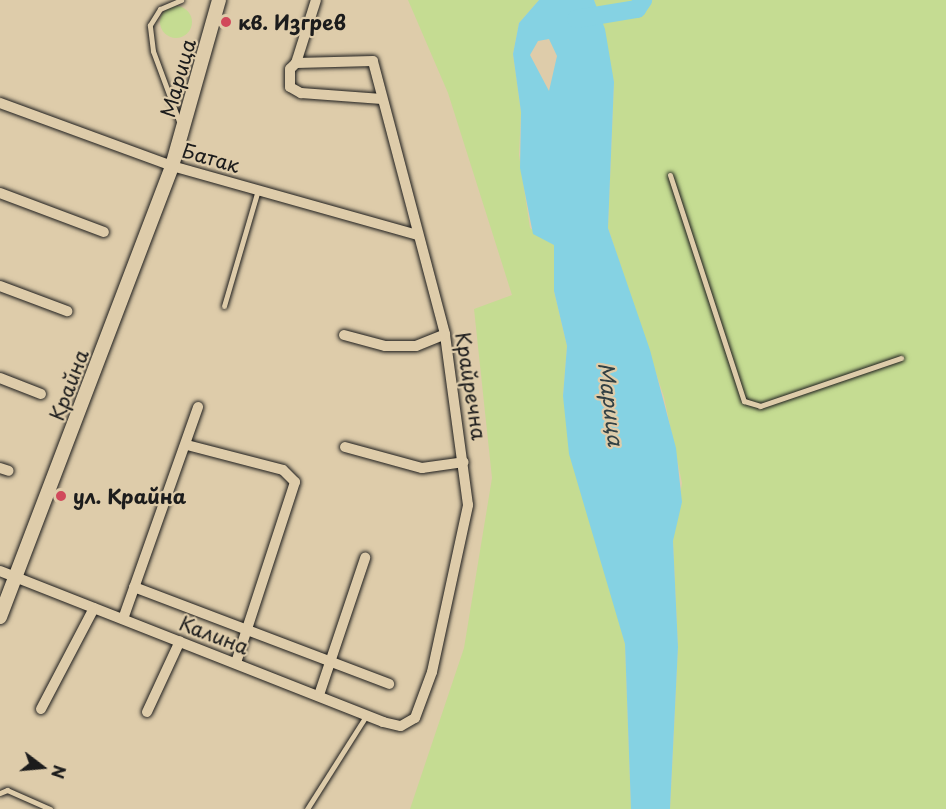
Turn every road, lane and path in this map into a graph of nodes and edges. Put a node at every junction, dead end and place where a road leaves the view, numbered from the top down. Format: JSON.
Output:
{"nodes":[{"id":1,"x":181,"y":0,"type":"edge"},
{"id":2,"x":219,"y":0,"type":"edge"},
{"id":3,"x":316,"y":0,"type":"edge"},
{"id":4,"x":296,"y":63,"type":"junction"},
{"id":5,"x":382,"y":99,"type":"junction"},
{"id":6,"x":0,"y":103,"type":"edge"},
{"id":7,"x":183,"y":131,"type":"junction"},
{"id":8,"x":172,"y":166,"type":"junction"},
{"id":9,"x":670,"y":175,"type":"dead end"},
{"id":10,"x":258,"y":190,"type":"junction"},
{"id":11,"x":0,"y":194,"type":"edge"},
{"id":12,"x":104,"y":232,"type":"dead end"},
{"id":13,"x":417,"y":235,"type":"junction"},
{"id":14,"x":0,"y":286,"type":"edge"},
{"id":15,"x":224,"y":306,"type":"dead end"},
{"id":16,"x":67,"y":311,"type":"dead end"},
{"id":17,"x":445,"y":334,"type":"junction"},
{"id":18,"x":344,"y":335,"type":"dead end"},
{"id":19,"x":901,"y":357,"type":"dead end"},
{"id":20,"x":0,"y":378,"type":"edge"},
{"id":21,"x":42,"y":394,"type":"dead end"},
{"id":22,"x":198,"y":407,"type":"dead end"},
{"id":23,"x":186,"y":445,"type":"junction"},
{"id":24,"x":345,"y":447,"type":"dead end"},
{"id":25,"x":464,"y":462,"type":"junction"},
{"id":26,"x":365,"y":558,"type":"dead end"},
{"id":27,"x":0,"y":571,"type":"edge"},
{"id":28,"x":18,"y":579,"type":"junction"},
{"id":29,"x":134,"y":587,"type":"junction"},
{"id":30,"x":94,"y":608,"type":"junction"},
{"id":31,"x":0,"y":617,"type":"edge"},
{"id":32,"x":123,"y":619,"type":"junction"},
{"id":33,"x":247,"y":630,"type":"junction"},
{"id":34,"x":180,"y":641,"type":"junction"},
{"id":35,"x":330,"y":661,"type":"junction"},
{"id":36,"x":236,"y":663,"type":"junction"},
{"id":37,"x":389,"y":684,"type":"dead end"},
{"id":38,"x":319,"y":695,"type":"junction"},
{"id":39,"x":41,"y":709,"type":"dead end"},
{"id":40,"x":147,"y":712,"type":"dead end"},
{"id":41,"x":367,"y":715,"type":"junction"},
{"id":42,"x":415,"y":718,"type":"joint"},
{"id":43,"x":0,"y":793,"type":"edge"},
{"id":44,"x":50,"y":809,"type":"edge"},
{"id":45,"x":307,"y":809,"type":"edge"}],
"edges":[{"from":1,"to":7,"type":"lane"},
{"from":2,"to":7,"type":"street","name":"Марица"},
{"from":3,"to":4,"type":"street"},
{"from":4,"to":5,"type":"street","name":"Крайречна"},
{"from":4,"to":5,"type":"street"},
{"from":5,"to":13,"type":"street","name":"Крайречна"},
{"from":6,"to":8,"type":"street","name":"Батак"},
{"from":7,"to":8,"type":"street","name":"Марица"},
{"from":8,"to":10,"type":"street","name":"Батак"},
{"from":8,"to":28,"type":"street","name":"Крайна"},
{"from":9,"to":19,"type":"lane"},
{"from":10,"to":13,"type":"street","name":"Батак"},
{"from":10,"to":15,"type":"lane"},
{"from":11,"to":12,"type":"street"},
{"from":13,"to":17,"type":"street","name":"Крайречна"},
{"from":14,"to":16,"type":"street"},
{"from":17,"to":18,"type":"street"},
{"from":17,"to":25,"type":"street","name":"Крайречна"},
{"from":20,"to":21,"type":"street"},
{"from":22,"to":23,"type":"street"},
{"from":23,"to":29,"type":"street"},
{"from":23,"to":33,"type":"street"},
{"from":24,"to":25,"type":"street"},
{"from":25,"to":42,"type":"street","name":"Крайречна"},
{"from":26,"to":35,"type":"street"},
{"from":27,"to":28,"type":"street","name":"Калина"},
{"from":28,"to":30,"type":"street","name":"Калина"},
{"from":28,"to":31,"type":"street","name":"Крайна"},
{"from":29,"to":32,"type":"street"},
{"from":29,"to":33,"type":"street"},
{"from":30,"to":32,"type":"street","name":"Калина"},
{"from":30,"to":39,"type":"street"},
{"from":32,"to":34,"type":"street","name":"Калина"},
{"from":33,"to":35,"type":"street"},
{"from":33,"to":36,"type":"street"},
{"from":34,"to":36,"type":"street","name":"Калина"},
{"from":34,"to":40,"type":"street"},
{"from":35,"to":37,"type":"street"},
{"from":35,"to":38,"type":"street"},
{"from":36,"to":38,"type":"street","name":"Калина"},
{"from":38,"to":41,"type":"street","name":"Калина"},
{"from":41,"to":42,"type":"street","name":"Калина"},
{"from":41,"to":45,"type":"lane"},
{"from":43,"to":44,"type":"lane"}]}
